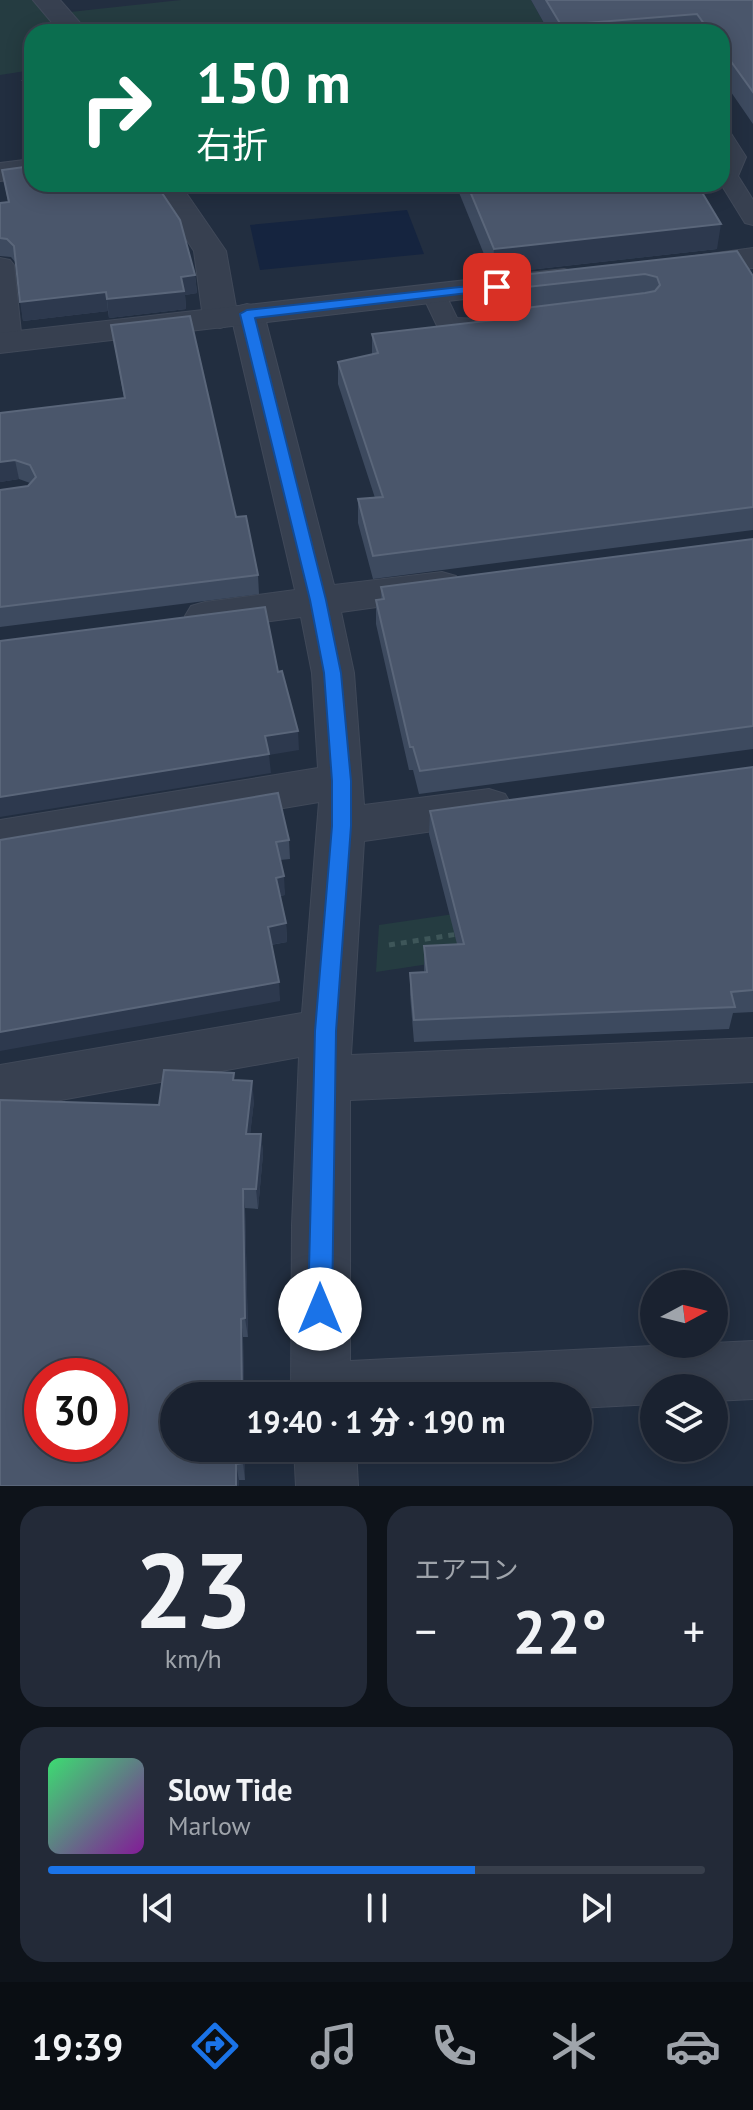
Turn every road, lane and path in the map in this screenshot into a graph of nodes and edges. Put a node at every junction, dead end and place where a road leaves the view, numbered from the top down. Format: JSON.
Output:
{"nodes":[{"id":1,"x":46,"y":0,"type":"edge"},
{"id":2,"x":68,"y":24,"type":"edge"},
{"id":3,"x":730,"y":149,"type":"edge"},
{"id":4,"x":24,"y":169,"type":"edge"},
{"id":5,"x":730,"y":169,"type":"edge"},
{"id":6,"x":0,"y":172,"type":"edge"},
{"id":7,"x":730,"y":181,"type":"edge"},
{"id":8,"x":170,"y":192,"type":"edge"},
{"id":9,"x":753,"y":218,"type":"edge"},
{"id":10,"x":753,"y":258,"type":"edge"},
{"id":11,"x":2,"y":265,"type":"dead end"},
{"id":12,"x":652,"y":269,"type":"edge"},
{"id":13,"x":592,"y":276,"type":"edge"},
{"id":14,"x":434,"y":294,"type":"junction"},
{"id":15,"x":234,"y":316,"type":"junction"},
{"id":16,"x":522,"y":322,"type":"edge"},
{"id":17,"x":5,"y":342,"type":"edge"},
{"id":18,"x":473,"y":581,"type":"edge"},
{"id":19,"x":318,"y":600,"type":"junction"},
{"id":20,"x":167,"y":621,"type":"edge"},
{"id":21,"x":341,"y":781,"type":"junction"},
{"id":22,"x":531,"y":800,"type":"edge"},
{"id":23,"x":342,"y":826,"type":"junction"},
{"id":24,"x":0,"y":838,"type":"edge"},
{"id":25,"x":466,"y":933,"type":"edge"},
{"id":26,"x":331,"y":955,"type":"junction"},
{"id":27,"x":325,"y":1055,"type":"junction"},
{"id":28,"x":753,"y":1060,"type":"edge"},
{"id":29,"x":0,"y":1088,"type":"edge"},
{"id":30,"x":753,"y":1370,"type":"edge"},
{"id":31,"x":322,"y":1382,"type":"edge"},
{"id":32,"x":592,"y":1386,"type":"edge"},
{"id":33,"x":325,"y":1462,"type":"edge"},
{"id":34,"x":327,"y":1486,"type":"edge"}],
"edges":[{"from":1,"to":2,"type":"street"},
{"from":3,"to":5,"type":"lane"},
{"from":4,"to":6,"type":"street"},
{"from":7,"to":9,"type":"lane"},
{"from":8,"to":15,"type":"street"},
{"from":10,"to":12,"type":"street"},
{"from":11,"to":17,"type":"lane"},
{"from":13,"to":14,"type":"street"},
{"from":14,"to":15,"type":"street"},
{"from":14,"to":16,"type":"lane"},
{"from":15,"to":17,"type":"street"},
{"from":15,"to":19,"type":"street"},
{"from":18,"to":19,"type":"street"},
{"from":19,"to":20,"type":"street"},
{"from":19,"to":21,"type":"street"},
{"from":21,"to":23,"type":"street"},
{"from":21,"to":24,"type":"street"},
{"from":22,"to":23,"type":"street"},
{"from":23,"to":26,"type":"street"},
{"from":25,"to":26,"type":"path"},
{"from":26,"to":27,"type":"street"},
{"from":27,"to":28,"type":"street"},
{"from":27,"to":29,"type":"street"},
{"from":27,"to":31,"type":"street"},
{"from":30,"to":32,"type":"street"},
{"from":33,"to":34,"type":"street"}]}
